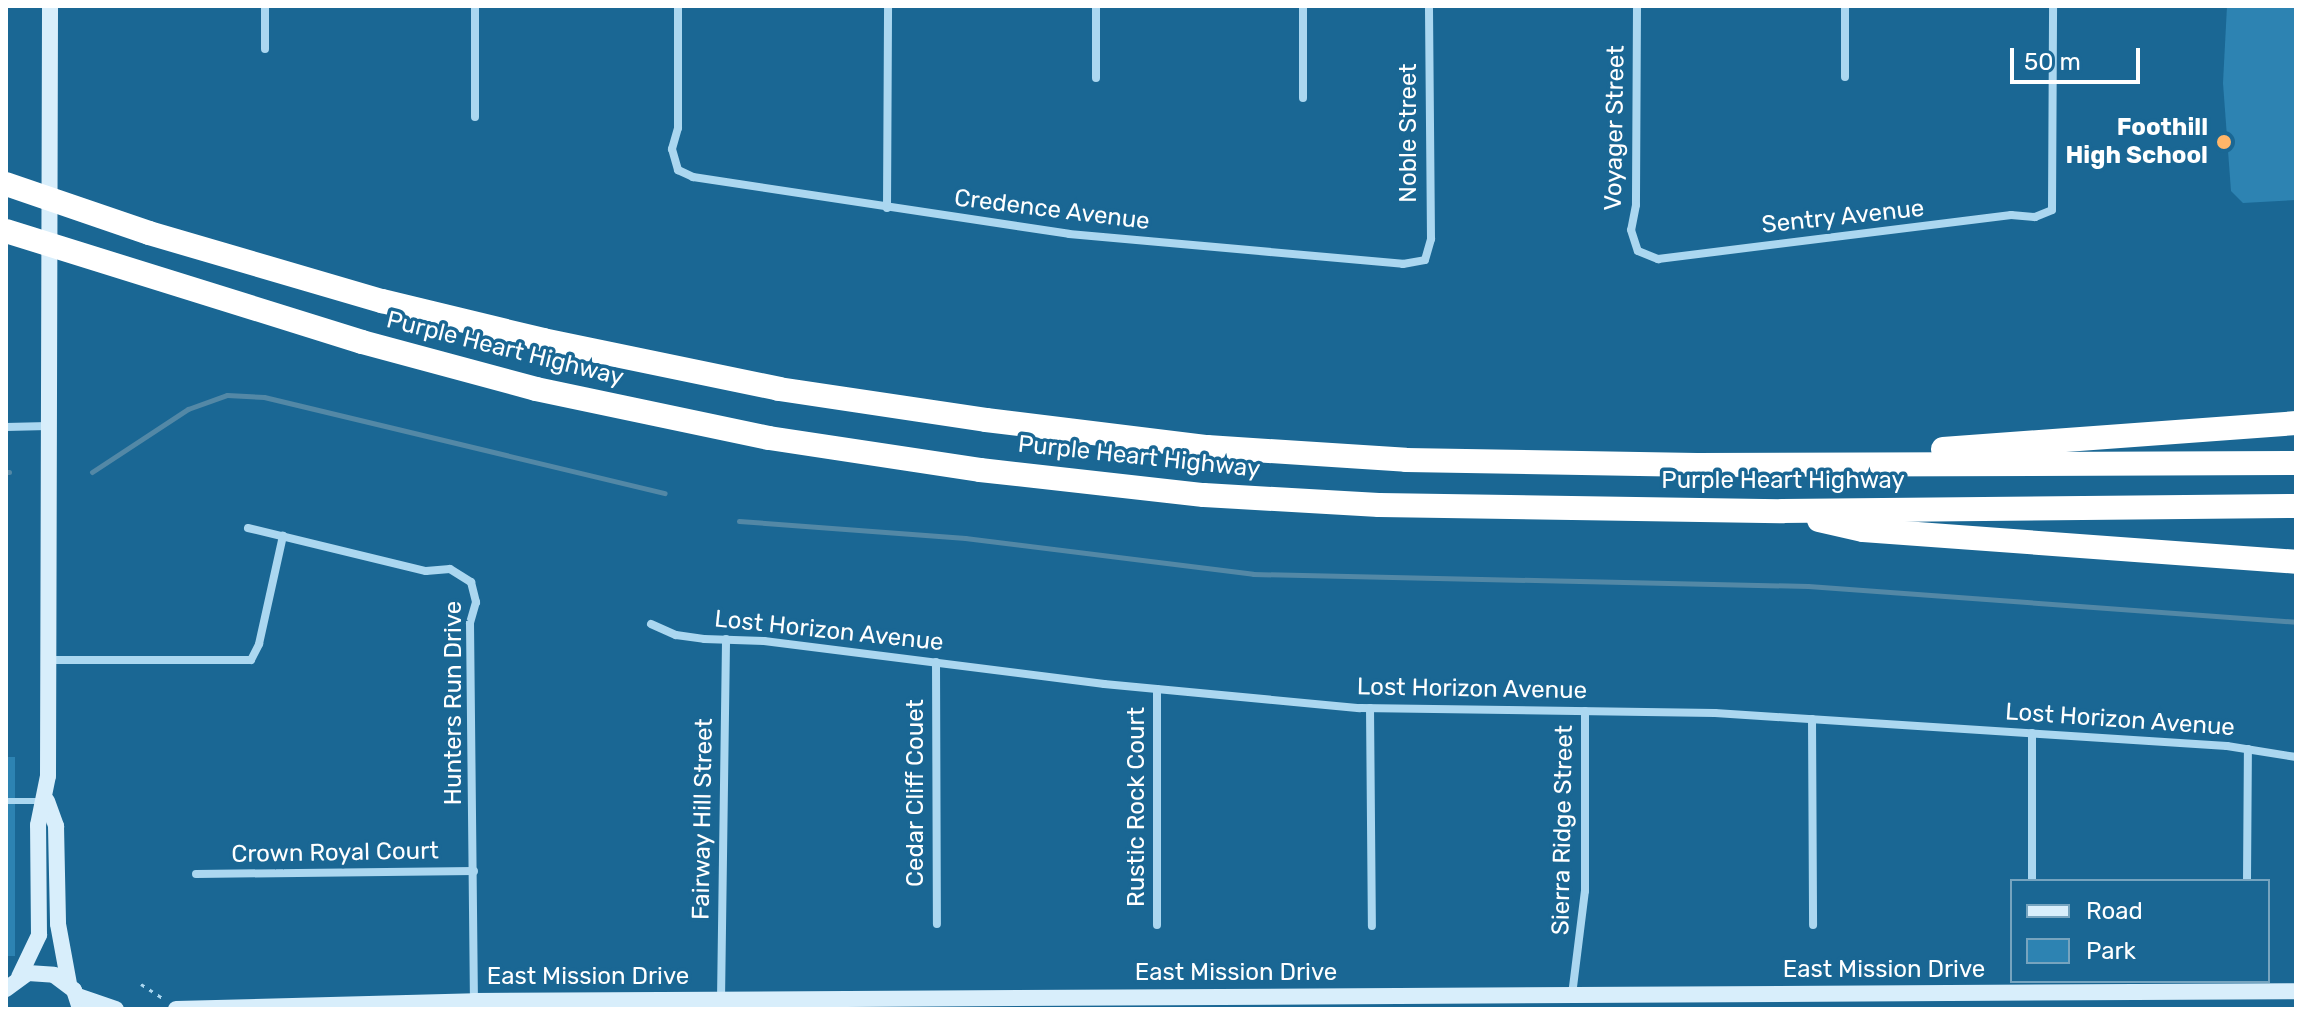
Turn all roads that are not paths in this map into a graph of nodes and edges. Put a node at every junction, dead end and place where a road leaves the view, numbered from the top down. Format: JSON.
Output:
{"nodes":[{"id":1,"x":50,"y":6,"type":"edge"},
{"id":2,"x":265,"y":6,"type":"edge"},
{"id":3,"x":475,"y":6,"type":"edge"},
{"id":4,"x":678,"y":6,"type":"edge"},
{"id":5,"x":888,"y":6,"type":"edge"},
{"id":6,"x":1096,"y":6,"type":"edge"},
{"id":7,"x":1303,"y":6,"type":"edge"},
{"id":8,"x":1429,"y":6,"type":"edge"},
{"id":9,"x":1637,"y":6,"type":"edge"},
{"id":10,"x":1845,"y":6,"type":"edge"},
{"id":11,"x":2053,"y":6,"type":"edge"},
{"id":12,"x":265,"y":49,"type":"dead end"},
{"id":13,"x":1845,"y":77,"type":"dead end"},
{"id":14,"x":1096,"y":78,"type":"dead end"},
{"id":15,"x":1303,"y":98,"type":"dead end"},
{"id":16,"x":475,"y":117,"type":"dead end"},
{"id":17,"x":6,"y":184,"type":"edge"},
{"id":18,"x":887,"y":208,"type":"junction"},
{"id":19,"x":6,"y":231,"type":"edge"},
{"id":20,"x":1638,"y":251,"type":"joint"},
{"id":21,"x":1425,"y":260,"type":"joint"},
{"id":22,"x":2296,"y":423,"type":"edge"},
{"id":23,"x":48,"y":426,"type":"junction"},
{"id":24,"x":6,"y":427,"type":"edge"},
{"id":25,"x":2296,"y":463,"type":"edge"},
{"id":26,"x":1697,"y":465,"type":"junction"},
{"id":27,"x":2296,"y":506,"type":"edge"},
{"id":28,"x":1782,"y":511,"type":"junction"},
{"id":29,"x":248,"y":528,"type":"dead end"},
{"id":30,"x":283,"y":536,"type":"junction"},
{"id":31,"x":2296,"y":562,"type":"edge"},
{"id":32,"x":651,"y":624,"type":"dead end"},
{"id":33,"x":726,"y":639,"type":"junction"},
{"id":34,"x":49,"y":660,"type":"junction"},
{"id":35,"x":936,"y":662,"type":"junction"},
{"id":36,"x":1157,"y":689,"type":"junction"},
{"id":37,"x":1370,"y":708,"type":"junction"},
{"id":38,"x":1585,"y":711,"type":"junction"},
{"id":39,"x":1812,"y":719,"type":"junction"},
{"id":40,"x":2032,"y":733,"type":"junction"},
{"id":41,"x":2248,"y":749,"type":"junction"},
{"id":42,"x":2296,"y":757,"type":"edge"},
{"id":43,"x":6,"y":801,"type":"edge"},
{"id":44,"x":47,"y":801,"type":"junction"},
{"id":45,"x":474,"y":871,"type":"junction"},
{"id":46,"x":196,"y":874,"type":"dead end"},
{"id":47,"x":2032,"y":879,"type":"edge"},
{"id":48,"x":2247,"y":879,"type":"edge"},
{"id":49,"x":937,"y":924,"type":"dead end"},
{"id":50,"x":1157,"y":925,"type":"dead end"},
{"id":51,"x":1813,"y":925,"type":"dead end"},
{"id":52,"x":1372,"y":926,"type":"dead end"},
{"id":53,"x":19,"y":977,"type":"junction"},
{"id":54,"x":2246,"y":986,"type":"edge"},
{"id":55,"x":6,"y":989,"type":"edge"},
{"id":56,"x":2296,"y":991,"type":"edge"},
{"id":57,"x":76,"y":996,"type":"edge"},
{"id":58,"x":721,"y":1000,"type":"junction"},
{"id":59,"x":1569,"y":1003,"type":"edge"},
{"id":60,"x":474,"y":1005,"type":"edge"},
{"id":61,"x":116,"y":1009,"type":"edge"},
{"id":62,"x":176,"y":1009,"type":"edge"}],
"edges":[{"from":1,"to":23,"type":"street"},
{"from":2,"to":12,"type":"street"},
{"from":3,"to":16,"type":"street"},
{"from":4,"to":18,"type":"street","name":"Credence Avenue"},
{"from":5,"to":18,"type":"street"},
{"from":6,"to":14,"type":"street"},
{"from":7,"to":15,"type":"street"},
{"from":8,"to":21,"type":"street","name":"Noble Street"},
{"from":9,"to":20,"type":"street","name":"Voyager Street"},
{"from":10,"to":13,"type":"street"},
{"from":11,"to":20,"type":"street","name":"Sentry Avenue"},
{"from":17,"to":26,"type":"highway","name":"Purple Heart Highway"},
{"from":18,"to":21,"type":"street","name":"Credence Avenue"},
{"from":19,"to":28,"type":"highway","name":"Purple Heart Highway"},
{"from":22,"to":26,"type":"highway"},
{"from":23,"to":24,"type":"street"},
{"from":23,"to":34,"type":"street"},
{"from":25,"to":26,"type":"highway","name":"Purple Heart Highway"},
{"from":27,"to":28,"type":"highway","name":"Purple Heart Highway"},
{"from":28,"to":31,"type":"highway"},
{"from":29,"to":30,"type":"street","name":"Hunters Run Drive"},
{"from":30,"to":34,"type":"street"},
{"from":30,"to":45,"type":"street","name":"Hunters Run Drive"},
{"from":32,"to":33,"type":"street","name":"Lost Horizon Avenue"},
{"from":33,"to":35,"type":"street","name":"Lost Horizon Avenue"},
{"from":33,"to":58,"type":"street","name":"Fairway Hill Street"},
{"from":34,"to":44,"type":"street"},
{"from":35,"to":36,"type":"street","name":"Lost Horizon Avenue"},
{"from":35,"to":49,"type":"street","name":"Cedar Cliff Couet"},
{"from":36,"to":37,"type":"street","name":"Lost Horizon Avenue"},
{"from":36,"to":50,"type":"street","name":"Rustic Rock Court"},
{"from":37,"to":38,"type":"street","name":"Lost Horizon Avenue"},
{"from":37,"to":52,"type":"street"},
{"from":38,"to":39,"type":"street","name":"Lost Horizon Avenue"},
{"from":38,"to":59,"type":"street","name":"Sierra Ridge Street"},
{"from":39,"to":40,"type":"street","name":"Lost Horizon Avenue"},
{"from":39,"to":51,"type":"street"},
{"from":40,"to":41,"type":"street","name":"Lost Horizon Avenue"},
{"from":40,"to":47,"type":"street"},
{"from":41,"to":42,"type":"street","name":"Lost Horizon Avenue"},
{"from":41,"to":48,"type":"street"},
{"from":43,"to":44,"type":"lane"},
{"from":44,"to":53,"type":"street"},
{"from":44,"to":57,"type":"street"},
{"from":45,"to":46,"type":"street","name":"Crown Royal Court"},
{"from":45,"to":60,"type":"street","name":"Hunters Run Drive"},
{"from":53,"to":55,"type":"street"},
{"from":53,"to":57,"type":"street"},
{"from":54,"to":56,"type":"street","name":"East Mission Drive"},
{"from":54,"to":59,"type":"street","name":"East Mission Drive"},
{"from":57,"to":61,"type":"street"},
{"from":58,"to":59,"type":"street","name":"East Mission Drive"},
{"from":58,"to":60,"type":"street","name":"East Mission Drive"},
{"from":60,"to":62,"type":"street","name":"East Mission Drive"}]}
